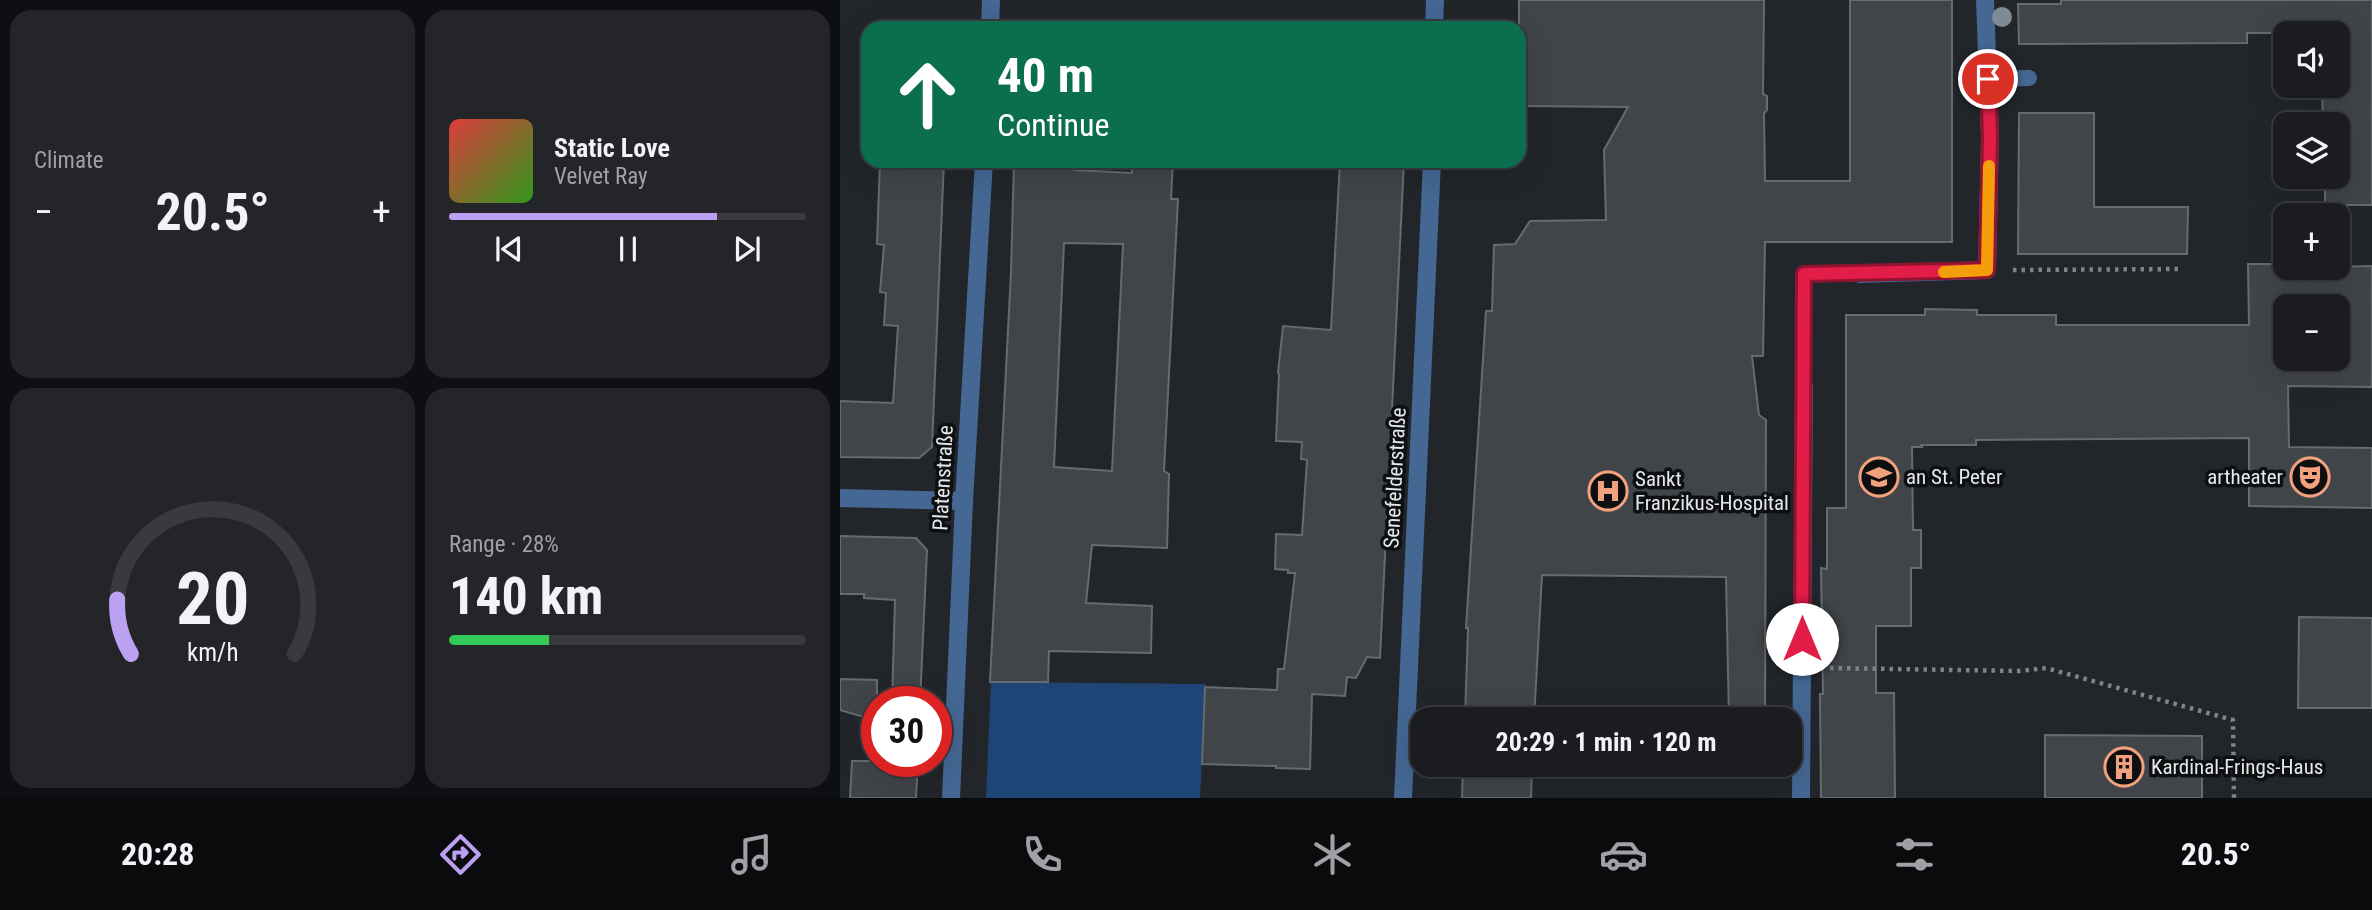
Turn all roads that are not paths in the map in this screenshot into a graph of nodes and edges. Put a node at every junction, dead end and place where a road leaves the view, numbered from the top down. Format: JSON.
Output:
{"nodes":[{"id":1,"x":991,"y":0,"type":"edge"},
{"id":2,"x":1435,"y":0,"type":"edge"},
{"id":3,"x":1985,"y":0,"type":"edge"},
{"id":4,"x":990,"y":21,"type":"edge"},
{"id":5,"x":1434,"y":21,"type":"edge"},
{"id":6,"x":2029,"y":78,"type":"dead end"},
{"id":7,"x":1988,"y":79,"type":"junction"},
{"id":8,"x":984,"y":168,"type":"edge"},
{"id":9,"x":1432,"y":168,"type":"edge"},
{"id":10,"x":1860,"y":274,"type":"joint"},
{"id":11,"x":1804,"y":387,"type":"joint"},
{"id":12,"x":840,"y":498,"type":"edge"},
{"id":13,"x":964,"y":501,"type":"junction"},
{"id":14,"x":951,"y":798,"type":"edge"},
{"id":15,"x":1403,"y":798,"type":"edge"},
{"id":16,"x":1801,"y":798,"type":"edge"}],
"edges":[{"from":1,"to":4,"type":"street"},
{"from":2,"to":5,"type":"street"},
{"from":3,"to":7,"type":"street"},
{"from":6,"to":7,"type":"lane"},
{"from":7,"to":10,"type":"street"},
{"from":8,"to":13,"type":"street","name":"Platenstraße"},
{"from":9,"to":15,"type":"street","name":"Senefelderstraße"},
{"from":10,"to":11,"type":"lane"},
{"from":11,"to":16,"type":"street"},
{"from":12,"to":13,"type":"street"},
{"from":13,"to":14,"type":"street","name":"Platenstraße"}]}
